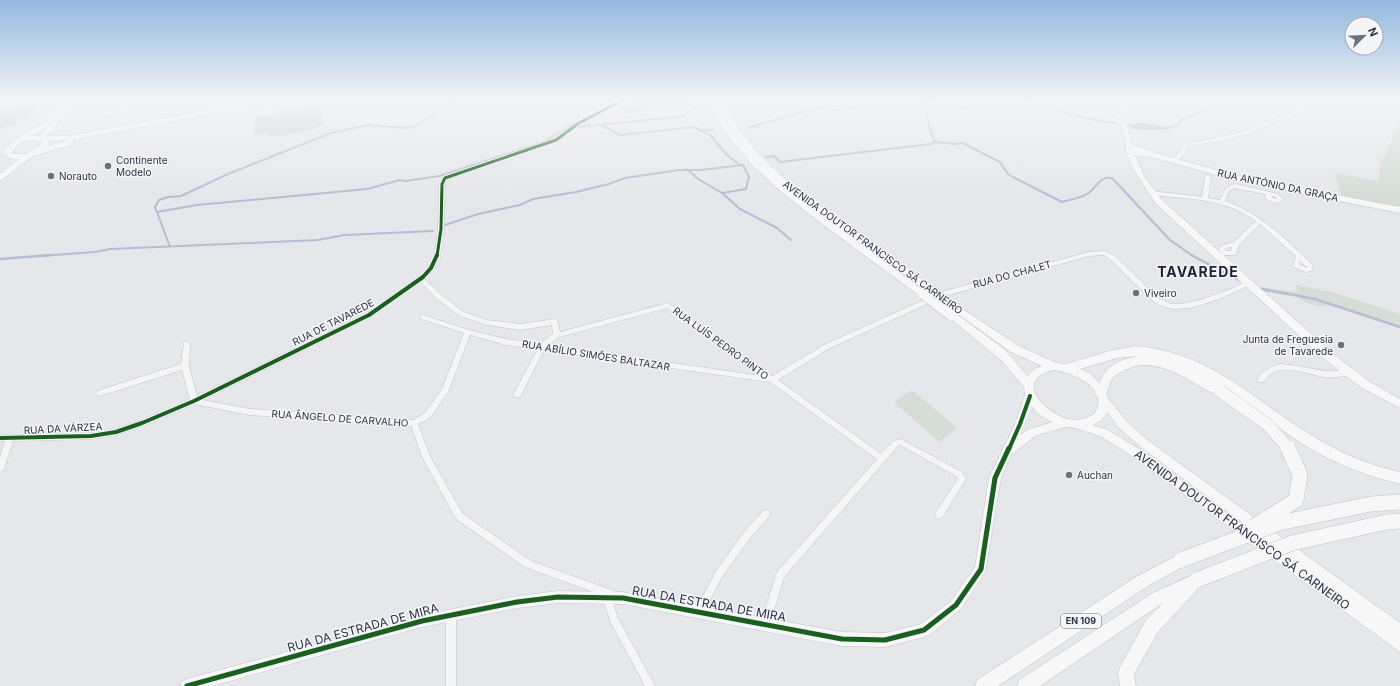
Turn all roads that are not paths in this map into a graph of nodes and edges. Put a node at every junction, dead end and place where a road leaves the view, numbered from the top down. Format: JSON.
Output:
{"nodes":[{"id":1,"x":33,"y":132,"type":"edge"},
{"id":2,"x":47,"y":132,"type":"edge"},
{"id":3,"x":101,"y":132,"type":"edge"},
{"id":4,"x":121,"y":132,"type":"edge"},
{"id":5,"x":567,"y":132,"type":"edge"},
{"id":6,"x":728,"y":132,"type":"edge"},
{"id":7,"x":738,"y":132,"type":"edge"},
{"id":8,"x":1126,"y":132,"type":"edge"},
{"id":9,"x":1247,"y":132,"type":"edge"},
{"id":10,"x":43,"y":138,"type":"junction"},
{"id":11,"x":18,"y":142,"type":"junction"},
{"id":12,"x":0,"y":147,"type":"edge"},
{"id":13,"x":1130,"y":149,"type":"junction"},
{"id":14,"x":34,"y":153,"type":"junction"},
{"id":15,"x":6,"y":155,"type":"edge"},
{"id":16,"x":1175,"y":161,"type":"junction"},
{"id":17,"x":0,"y":169,"type":"edge"},
{"id":18,"x":1208,"y":176,"type":"dead end"},
{"id":19,"x":0,"y":178,"type":"edge"},
{"id":20,"x":1152,"y":193,"type":"junction"},
{"id":21,"x":1272,"y":194,"type":"dead end"},
{"id":22,"x":1205,"y":199,"type":"junction"},
{"id":23,"x":1222,"y":202,"type":"junction"},
{"id":24,"x":1400,"y":210,"type":"edge"},
{"id":25,"x":1260,"y":221,"type":"junction"},
{"id":26,"x":1236,"y":244,"type":"dead end"},
{"id":27,"x":1299,"y":256,"type":"dead end"},
{"id":28,"x":421,"y":278,"type":"junction"},
{"id":29,"x":1248,"y":283,"type":"junction"},
{"id":30,"x":927,"y":292,"type":"junction"},
{"id":31,"x":955,"y":312,"type":"junction"},
{"id":32,"x":423,"y":317,"type":"dead end"},
{"id":33,"x":468,"y":332,"type":"junction"},
{"id":34,"x":557,"y":335,"type":"junction"},
{"id":35,"x":186,"y":344,"type":"dead end"},
{"id":36,"x":543,"y":346,"type":"junction"},
{"id":37,"x":185,"y":366,"type":"junction"},
{"id":38,"x":1053,"y":366,"type":"junction"},
{"id":39,"x":1067,"y":368,"type":"junction"},
{"id":40,"x":1349,"y":373,"type":"junction"},
{"id":41,"x":772,"y":380,"type":"junction"},
{"id":42,"x":1261,"y":380,"type":"dead end"},
{"id":43,"x":1028,"y":385,"type":"junction"},
{"id":44,"x":1224,"y":388,"type":"junction"},
{"id":45,"x":100,"y":393,"type":"dead end"},
{"id":46,"x":517,"y":395,"type":"dead end"},
{"id":47,"x":1030,"y":396,"type":"junction"},
{"id":48,"x":1103,"y":397,"type":"junction"},
{"id":49,"x":194,"y":401,"type":"junction"},
{"id":50,"x":1400,"y":404,"type":"edge"},
{"id":51,"x":414,"y":423,"type":"junction"},
{"id":52,"x":1064,"y":423,"type":"junction"},
{"id":53,"x":1079,"y":425,"type":"junction"},
{"id":54,"x":0,"y":438,"type":"edge"},
{"id":55,"x":10,"y":438,"type":"junction"},
{"id":56,"x":1006,"y":453,"type":"junction"},
{"id":57,"x":881,"y":458,"type":"junction"},
{"id":58,"x":0,"y":469,"type":"edge"},
{"id":59,"x":1400,"y":478,"type":"edge"},
{"id":60,"x":1400,"y":502,"type":"edge"},
{"id":61,"x":766,"y":514,"type":"dead end"},
{"id":62,"x":938,"y":515,"type":"dead end"},
{"id":63,"x":1400,"y":521,"type":"edge"},
{"id":64,"x":1225,"y":543,"type":"junction"},
{"id":65,"x":1197,"y":580,"type":"junction"},
{"id":66,"x":608,"y":598,"type":"junction"},
{"id":67,"x":624,"y":598,"type":"junction"},
{"id":68,"x":699,"y":612,"type":"junction"},
{"id":69,"x":451,"y":615,"type":"junction"},
{"id":70,"x":765,"y":624,"type":"junction"},
{"id":71,"x":1400,"y":631,"type":"edge"},
{"id":72,"x":1400,"y":645,"type":"edge"},
{"id":73,"x":187,"y":686,"type":"edge"},
{"id":74,"x":451,"y":686,"type":"edge"},
{"id":75,"x":650,"y":686,"type":"edge"},
{"id":76,"x":983,"y":686,"type":"edge"},
{"id":77,"x":1025,"y":686,"type":"edge"},
{"id":78,"x":1128,"y":686,"type":"edge"}],
"edges":[{"from":1,"to":11,"type":"main road"},
{"from":2,"to":10,"type":"main road"},
{"from":3,"to":10,"type":"main road"},
{"from":4,"to":14,"type":"main road"},
{"from":5,"to":28,"type":"street","name":"RUA DE TAVAREDE"},
{"from":6,"to":30,"type":"main road","name":"AVENIDA DOUTOR FRANCISCO SÁ CARNEIRO"},
{"from":7,"to":30,"type":"main road","name":"AVENIDA DOUTOR FRANCISCO SÁ CARNEIRO"},
{"from":8,"to":13,"type":"street"},
{"from":9,"to":16,"type":"street"},
{"from":10,"to":11,"type":"main road"},
{"from":10,"to":14,"type":"main road"},
{"from":11,"to":12,"type":"main road"},
{"from":11,"to":15,"type":"main road"},
{"from":13,"to":16,"type":"main road","name":"RUA ANTÓNIO DA GRAÇA"},
{"from":13,"to":20,"type":"main road"},
{"from":14,"to":15,"type":"main road"},
{"from":14,"to":19,"type":"main road"},
{"from":15,"to":17,"type":"main road"},
{"from":16,"to":24,"type":"main road","name":"RUA ANTÓNIO DA GRAÇA"},
{"from":18,"to":22,"type":"street"},
{"from":20,"to":22,"type":"street"},
{"from":20,"to":29,"type":"main road"},
{"from":21,"to":23,"type":"street"},
{"from":22,"to":23,"type":"street"},
{"from":23,"to":25,"type":"street"},
{"from":25,"to":26,"type":"street"},
{"from":25,"to":27,"type":"street"},
{"from":28,"to":34,"type":"street"},
{"from":28,"to":49,"type":"street","name":"RUA DE TAVAREDE"},
{"from":29,"to":40,"type":"main road"},
{"from":29,"to":41,"type":"street","name":"RUA DO CHALET"},
{"from":30,"to":31,"type":"main road","name":"AVENIDA DOUTOR FRANCISCO SÁ CARNEIRO","bridge":true},
{"from":31,"to":38,"type":"main road","name":"AVENIDA DOUTOR FRANCISCO SÁ CARNEIRO"},
{"from":31,"to":43,"type":"main road","name":"AVENIDA DOUTOR FRANCISCO SÁ CARNEIRO"},
{"from":32,"to":33,"type":"street","name":"RUA ABÍLIO SIMÕES BALTAZAR"},
{"from":33,"to":36,"type":"street","name":"RUA ABÍLIO SIMÕES BALTAZAR"},
{"from":33,"to":51,"type":"street"},
{"from":34,"to":36,"type":"street","name":"RUA LUÍS PEDRO PINTO"},
{"from":34,"to":41,"type":"street","name":"RUA LUÍS PEDRO PINTO"},
{"from":35,"to":37,"type":"street"},
{"from":36,"to":41,"type":"street","name":"RUA ABÍLIO SIMÕES BALTAZAR"},
{"from":36,"to":46,"type":"street"},
{"from":37,"to":45,"type":"street"},
{"from":37,"to":49,"type":"street"},
{"from":38,"to":39,"type":"main road"},
{"from":38,"to":43,"type":"main road"},
{"from":39,"to":44,"type":"main road"},
{"from":39,"to":48,"type":"main road"},
{"from":40,"to":42,"type":"street"},
{"from":40,"to":50,"type":"main road"},
{"from":41,"to":57,"type":"street","name":"RUA LUÍS PEDRO PINTO"},
{"from":43,"to":47,"type":"main road"},
{"from":44,"to":48,"type":"main road"},
{"from":44,"to":59,"type":"main road"},
{"from":44,"to":64,"type":"main road","bridge":true},
{"from":47,"to":52,"type":"main road"},
{"from":47,"to":56,"type":"main road","name":"RUA DA ESTRADA DE MIRA"},
{"from":48,"to":53,"type":"main road"},
{"from":48,"to":71,"type":"main road","name":"AVENIDA DOUTOR FRANCISCO SÁ CARNEIRO"},
{"from":49,"to":51,"type":"street","name":"RUA ÂNGELO DE CARVALHO"},
{"from":49,"to":55,"type":"street","name":"RUA DA VÁRZEA"},
{"from":51,"to":67,"type":"street","name":"RUA ÂNGELO DE CARVALHO"},
{"from":52,"to":53,"type":"main road"},
{"from":52,"to":56,"type":"main road","name":"RUA DA ESTRADA DE MIRA"},
{"from":53,"to":72,"type":"main road","name":"AVENIDA DOUTOR FRANCISCO SÁ CARNEIRO"},
{"from":54,"to":55,"type":"street","name":"RUA DA VÁRZEA"},
{"from":55,"to":58,"type":"street"},
{"from":56,"to":70,"type":"main road","name":"RUA DA ESTRADA DE MIRA"},
{"from":57,"to":62,"type":"street"},
{"from":57,"to":70,"type":"street"},
{"from":60,"to":64,"type":"main road","number":"EN 109","bridge":true},
{"from":61,"to":68,"type":"street"},
{"from":63,"to":65,"type":"main road","number":"EN 109","bridge":true},
{"from":64,"to":76,"type":"main road","number":"EN 109","bridge":true},
{"from":65,"to":77,"type":"main road","number":"EN 109"},
{"from":65,"to":78,"type":"main road"},
{"from":66,"to":67,"type":"main road","name":"RUA DA ESTRADA DE MIRA"},
{"from":66,"to":69,"type":"main road","name":"RUA DA ESTRADA DE MIRA"},
{"from":66,"to":75,"type":"street"},
{"from":67,"to":68,"type":"main road","name":"RUA DA ESTRADA DE MIRA"},
{"from":68,"to":70,"type":"main road","name":"RUA DA ESTRADA DE MIRA"},
{"from":69,"to":73,"type":"main road","name":"RUA DA ESTRADA DE MIRA"},
{"from":69,"to":74,"type":"street"}]}
